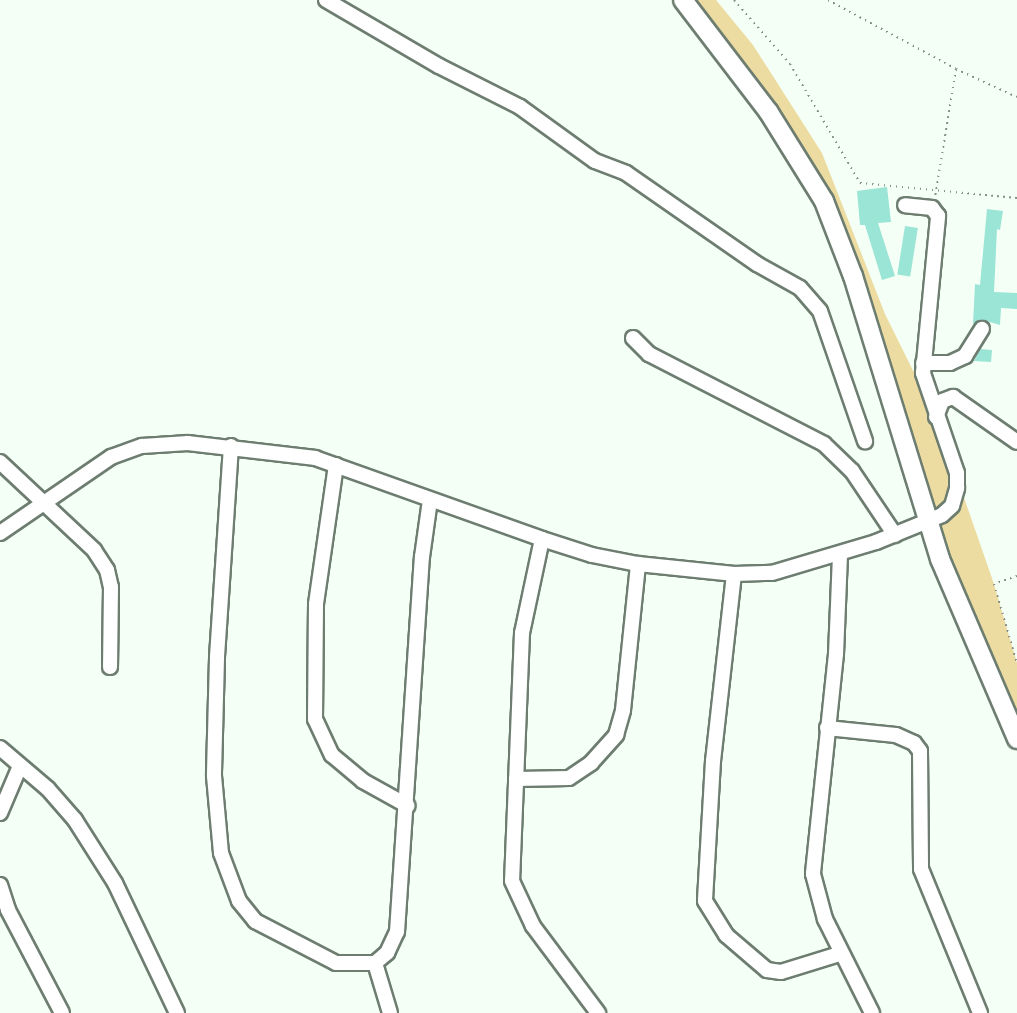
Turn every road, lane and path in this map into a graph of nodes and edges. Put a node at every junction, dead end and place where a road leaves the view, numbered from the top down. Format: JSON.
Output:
{"nodes":[{"id":1,"x":326,"y":0,"type":"edge"},
{"id":2,"x":683,"y":0,"type":"edge"},
{"id":3,"x":734,"y":0,"type":"edge"},
{"id":4,"x":828,"y":0,"type":"edge"},
{"id":5,"x":956,"y":69,"type":"junction"},
{"id":6,"x":1017,"y":97,"type":"edge"},
{"id":7,"x":936,"y":190,"type":"junction"},
{"id":8,"x":1017,"y":198,"type":"edge"},
{"id":9,"x":905,"y":206,"type":"dead end"},
{"id":10,"x":932,"y":208,"type":"junction"},
{"id":11,"x":982,"y":329,"type":"dead end"},
{"id":12,"x":633,"y":338,"type":"dead end"},
{"id":13,"x":923,"y":363,"type":"junction"},
{"id":14,"x":936,"y":417,"type":"junction"},
{"id":15,"x":865,"y":441,"type":"dead end"},
{"id":16,"x":1017,"y":442,"type":"edge"},
{"id":17,"x":231,"y":446,"type":"junction"},
{"id":18,"x":0,"y":462,"type":"edge"},
{"id":19,"x":336,"y":465,"type":"junction"},
{"id":20,"x":430,"y":500,"type":"junction"},
{"id":21,"x":45,"y":502,"type":"junction"},
{"id":22,"x":928,"y":522,"type":"junction"},
{"id":23,"x":0,"y":533,"type":"edge"},
{"id":24,"x":895,"y":535,"type":"junction"},
{"id":25,"x":542,"y":539,"type":"junction"},
{"id":26,"x":840,"y":555,"type":"junction"},
{"id":27,"x":638,"y":564,"type":"junction"},
{"id":28,"x":734,"y":574,"type":"junction"},
{"id":29,"x":1017,"y":576,"type":"edge"},
{"id":30,"x":1017,"y":663,"type":"edge"},
{"id":31,"x":110,"y":667,"type":"dead end"},
{"id":32,"x":827,"y":728,"type":"junction"},
{"id":33,"x":1017,"y":739,"type":"edge"},
{"id":34,"x":0,"y":748,"type":"edge"},
{"id":35,"x":20,"y":766,"type":"junction"},
{"id":36,"x":516,"y":779,"type":"junction"},
{"id":37,"x":408,"y":806,"type":"junction"},
{"id":38,"x":0,"y":813,"type":"edge"},
{"id":39,"x":0,"y":885,"type":"edge"},
{"id":40,"x":839,"y":954,"type":"junction"},
{"id":41,"x":375,"y":963,"type":"junction"},
{"id":42,"x":62,"y":1013,"type":"edge"},
{"id":43,"x":177,"y":1013,"type":"edge"},
{"id":44,"x":390,"y":1013,"type":"edge"},
{"id":45,"x":598,"y":1013,"type":"edge"},
{"id":46,"x":872,"y":1013,"type":"edge"},
{"id":47,"x":980,"y":1013,"type":"edge"}],
"edges":[{"from":1,"to":15,"type":"street"},
{"from":2,"to":22,"type":"main road"},
{"from":3,"to":7,"type":"path"},
{"from":4,"to":5,"type":"path"},
{"from":5,"to":6,"type":"path"},
{"from":5,"to":7,"type":"path"},
{"from":7,"to":8,"type":"path"},
{"from":7,"to":10,"type":"path"},
{"from":9,"to":10,"type":"street"},
{"from":10,"to":13,"type":"street"},
{"from":11,"to":13,"type":"street"},
{"from":12,"to":24,"type":"street"},
{"from":13,"to":14,"type":"street"},
{"from":14,"to":16,"type":"street"},
{"from":14,"to":22,"type":"street"},
{"from":17,"to":19,"type":"street"},
{"from":17,"to":21,"type":"street"},
{"from":17,"to":41,"type":"street"},
{"from":18,"to":21,"type":"street"},
{"from":19,"to":20,"type":"street"},
{"from":19,"to":37,"type":"street"},
{"from":20,"to":25,"type":"street"},
{"from":20,"to":37,"type":"street"},
{"from":21,"to":23,"type":"street"},
{"from":21,"to":31,"type":"street"},
{"from":22,"to":24,"type":"street"},
{"from":22,"to":33,"type":"main road"},
{"from":24,"to":26,"type":"street"},
{"from":25,"to":27,"type":"street"},
{"from":25,"to":36,"type":"street"},
{"from":26,"to":28,"type":"street"},
{"from":26,"to":32,"type":"street"},
{"from":27,"to":28,"type":"street"},
{"from":27,"to":36,"type":"street"},
{"from":28,"to":40,"type":"street"},
{"from":29,"to":30,"type":"path"},
{"from":32,"to":40,"type":"street"},
{"from":32,"to":47,"type":"street"},
{"from":34,"to":35,"type":"street"},
{"from":35,"to":38,"type":"street"},
{"from":35,"to":43,"type":"street"},
{"from":36,"to":45,"type":"street"},
{"from":37,"to":41,"type":"street"},
{"from":39,"to":42,"type":"street"},
{"from":40,"to":46,"type":"street"},
{"from":41,"to":44,"type":"street"}]}
